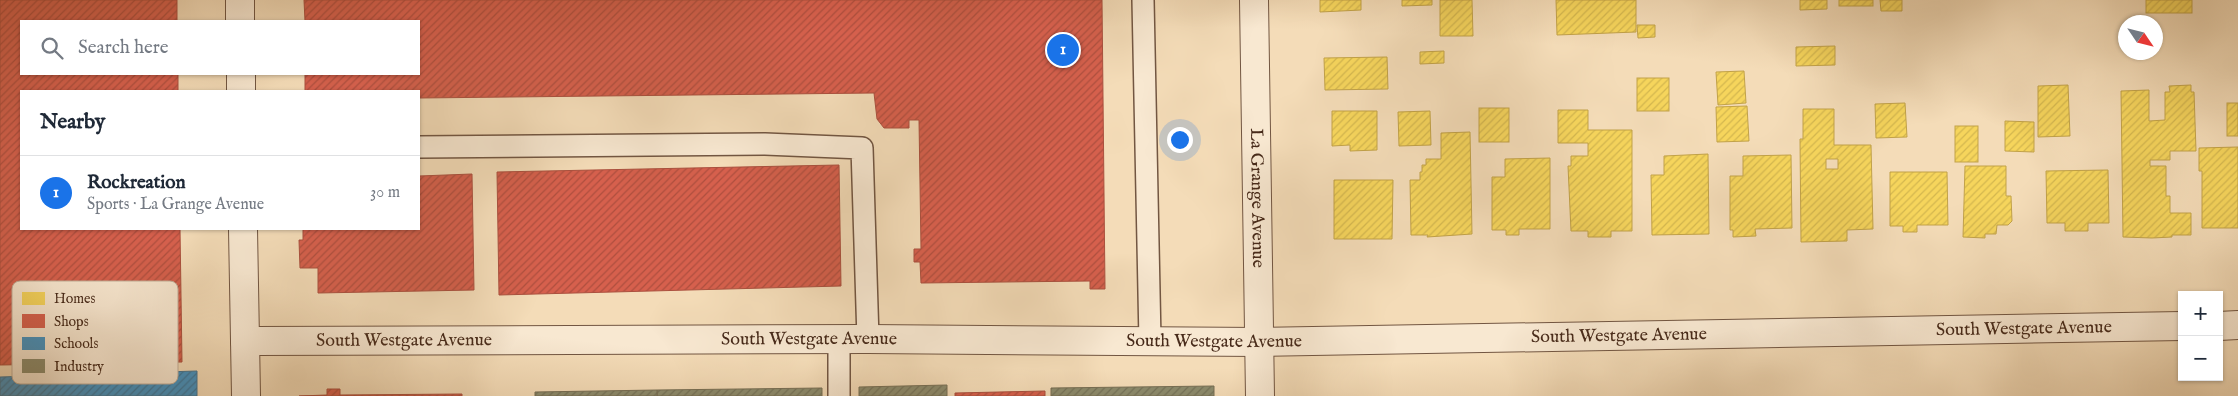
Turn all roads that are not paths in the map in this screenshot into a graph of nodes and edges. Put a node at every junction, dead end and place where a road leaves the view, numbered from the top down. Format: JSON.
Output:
{"nodes":[{"id":1,"x":240,"y":0,"type":"edge"},
{"id":2,"x":1143,"y":0,"type":"edge"},
{"id":3,"x":1254,"y":0,"type":"edge"},
{"id":4,"x":240,"y":20,"type":"edge"},
{"id":5,"x":241,"y":75,"type":"edge"},
{"id":6,"x":241,"y":90,"type":"edge"},
{"id":7,"x":420,"y":147,"type":"edge"},
{"id":8,"x":243,"y":230,"type":"edge"},
{"id":9,"x":2238,"y":325,"type":"edge"},
{"id":10,"x":2178,"y":326,"type":"edge"},
{"id":11,"x":2223,"y":326,"type":"edge"},
{"id":12,"x":868,"y":338,"type":"junction"},
{"id":13,"x":839,"y":339,"type":"junction"},
{"id":14,"x":245,"y":341,"type":"junction"},
{"id":15,"x":1150,"y":341,"type":"junction"},
{"id":16,"x":1259,"y":342,"type":"junction"},
{"id":17,"x":246,"y":396,"type":"edge"},
{"id":18,"x":839,"y":396,"type":"edge"},
{"id":19,"x":1260,"y":396,"type":"edge"}],
"edges":[{"from":1,"to":4,"type":"street"},
{"from":2,"to":15,"type":"lane"},
{"from":3,"to":16,"type":"street","name":"La Grange Avenue"},
{"from":5,"to":6,"type":"street"},
{"from":7,"to":12,"type":"lane"},
{"from":8,"to":14,"type":"street"},
{"from":9,"to":11,"type":"street"},
{"from":10,"to":16,"type":"street","name":"South Westgate Avenue"},
{"from":12,"to":13,"type":"street","name":"South Westgate Avenue"},
{"from":12,"to":15,"type":"street","name":"South Westgate Avenue"},
{"from":13,"to":14,"type":"street","name":"South Westgate Avenue"},
{"from":13,"to":18,"type":"lane"},
{"from":14,"to":17,"type":"street"},
{"from":15,"to":16,"type":"street","name":"South Westgate Avenue"},
{"from":16,"to":19,"type":"street","name":"La Grange Avenue"}]}
